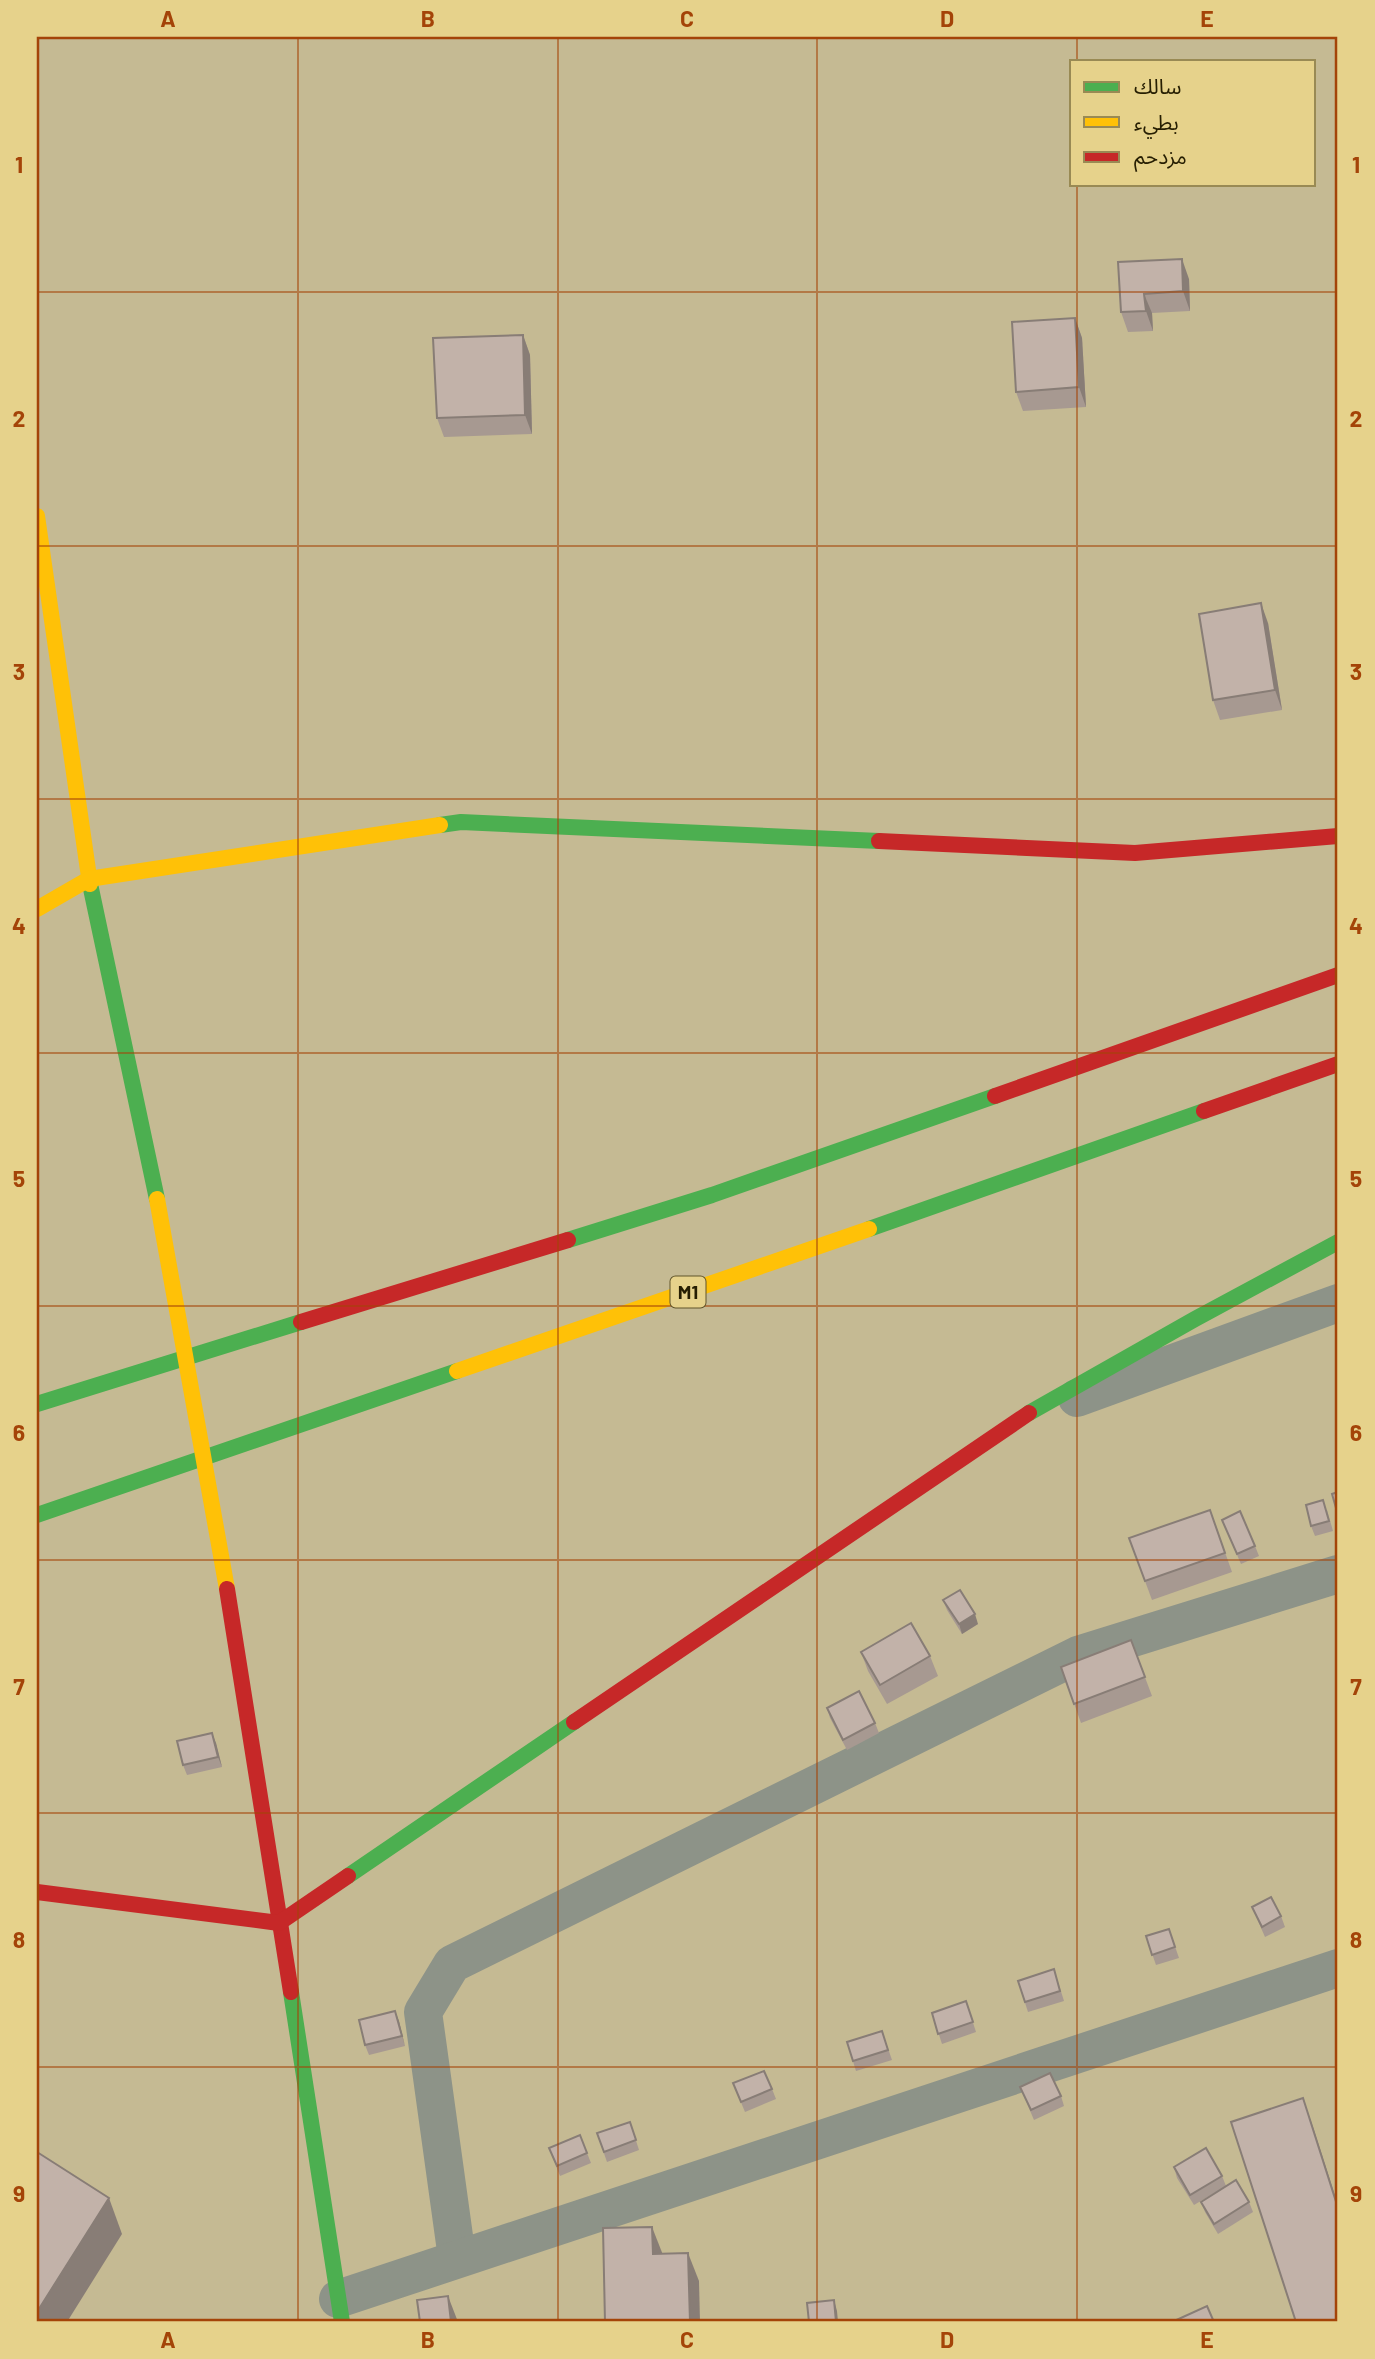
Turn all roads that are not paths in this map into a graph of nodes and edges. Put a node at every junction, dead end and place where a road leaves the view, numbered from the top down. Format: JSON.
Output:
{"nodes":[{"id":1,"x":37,"y":516,"type":"edge"},
{"id":2,"x":1338,"y":836,"type":"edge"},
{"id":3,"x":89,"y":879,"type":"junction"},
{"id":4,"x":37,"y":909,"type":"edge"},
{"id":5,"x":1338,"y":975,"type":"edge"},
{"id":6,"x":1338,"y":1064,"type":"edge"},
{"id":7,"x":1338,"y":1242,"type":"edge"},
{"id":8,"x":1338,"y":1303,"type":"edge"},
{"id":9,"x":37,"y":1404,"type":"edge"},
{"id":10,"x":1019,"y":1419,"type":"junction"},
{"id":11,"x":37,"y":1515,"type":"edge"},
{"id":12,"x":1338,"y":1574,"type":"edge"},
{"id":13,"x":37,"y":1892,"type":"edge"},
{"id":14,"x":279,"y":1923,"type":"junction"},
{"id":15,"x":1338,"y":1968,"type":"edge"},
{"id":16,"x":457,"y":2258,"type":"junction"},
{"id":17,"x":340,"y":2311,"type":"edge"}],
"edges":[{"from":1,"to":3,"type":"main road"},
{"from":2,"to":3,"type":"main road"},
{"from":3,"to":4,"type":"main road"},
{"from":3,"to":14,"type":"main road"},
{"from":5,"to":9,"type":"main road"},
{"from":6,"to":11,"type":"main road","number":"M1"},
{"from":7,"to":10,"type":"main road"},
{"from":8,"to":10,"type":"street"},
{"from":10,"to":14,"type":"main road"},
{"from":12,"to":16,"type":"street"},
{"from":13,"to":14,"type":"main road"},
{"from":14,"to":17,"type":"main road"},
{"from":15,"to":16,"type":"street"},
{"from":16,"to":17,"type":"street"}]}
